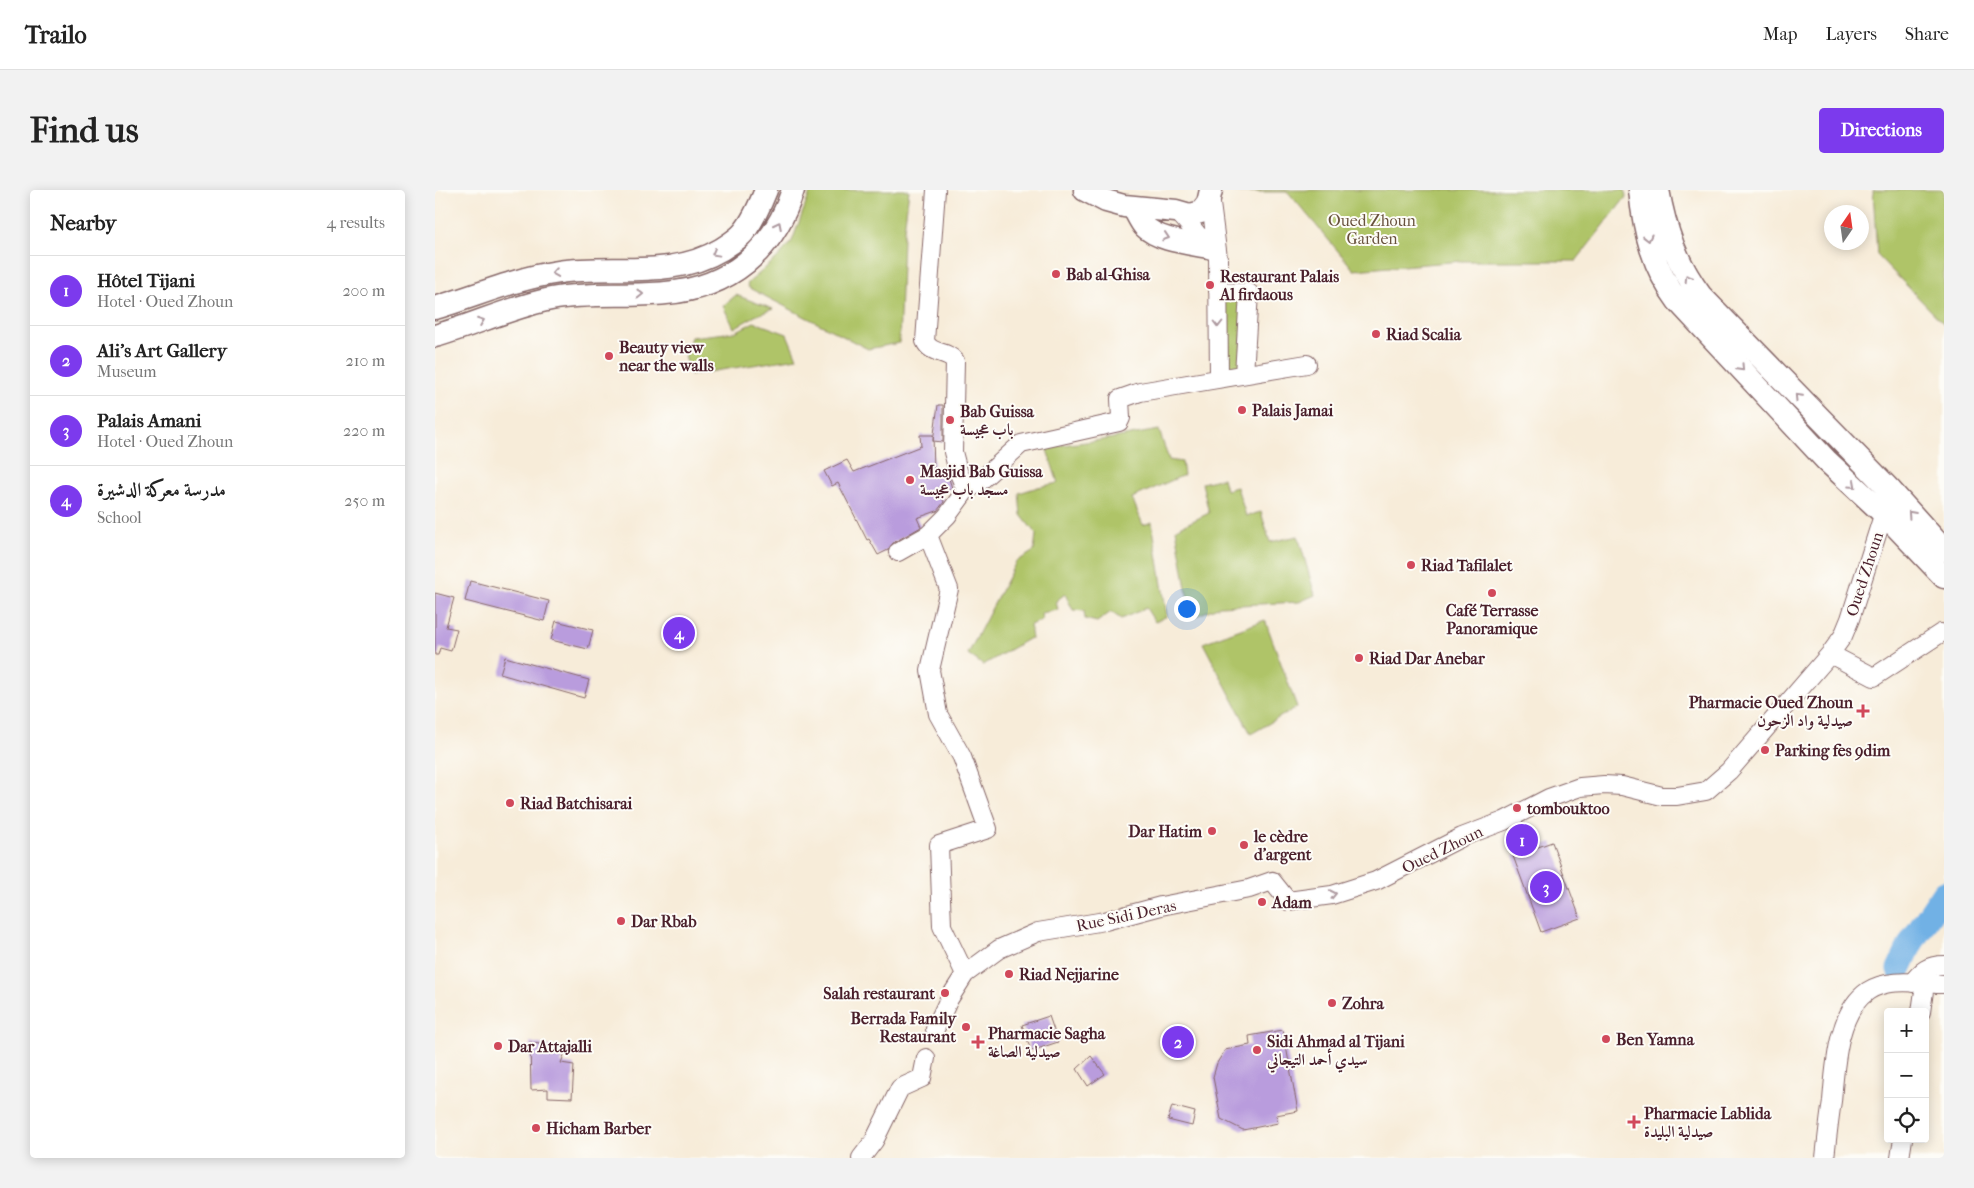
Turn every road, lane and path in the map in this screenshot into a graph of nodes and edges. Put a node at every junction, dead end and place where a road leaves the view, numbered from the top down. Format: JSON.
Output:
{"nodes":[{"id":1,"x":766,"y":190,"type":"edge"},
{"id":2,"x":793,"y":190,"type":"edge"},
{"id":3,"x":936,"y":190,"type":"edge"},
{"id":4,"x":1085,"y":190,"type":"edge"},
{"id":5,"x":1640,"y":190,"type":"edge"},
{"id":6,"x":1658,"y":190,"type":"edge"},
{"id":7,"x":1211,"y":193,"type":"edge"},
{"id":8,"x":1134,"y":209,"type":"junction"},
{"id":9,"x":1177,"y":212,"type":"junction"},
{"id":10,"x":1213,"y":252,"type":"junction"},
{"id":11,"x":1219,"y":292,"type":"junction"},
{"id":12,"x":435,"y":308,"type":"edge"},
{"id":13,"x":435,"y":336,"type":"edge"},
{"id":14,"x":1307,"y":364,"type":"dead end"},
{"id":15,"x":1244,"y":374,"type":"junction"},
{"id":16,"x":1219,"y":378,"type":"junction"},
{"id":17,"x":966,"y":490,"type":"junction"},
{"id":18,"x":1891,"y":491,"type":"junction"},
{"id":19,"x":1883,"y":513,"type":"junction"},
{"id":20,"x":928,"y":535,"type":"junction"},
{"id":21,"x":1944,"y":550,"type":"edge"},
{"id":22,"x":898,"y":552,"type":"dead end"},
{"id":23,"x":1944,"y":577,"type":"edge"},
{"id":24,"x":1941,"y":633,"type":"dead end"},
{"id":25,"x":1830,"y":654,"type":"junction"},
{"id":26,"x":1288,"y":901,"type":"joint"},
{"id":27,"x":1944,"y":965,"type":"edge"},
{"id":28,"x":965,"y":974,"type":"junction"},
{"id":29,"x":1919,"y":984,"type":"junction"},
{"id":30,"x":1944,"y":984,"type":"edge"},
{"id":31,"x":1921,"y":1008,"type":"edge"},
{"id":32,"x":935,"y":1029,"type":"dead end"},
{"id":33,"x":926,"y":1058,"type":"dead end"},
{"id":34,"x":1902,"y":1143,"type":"edge"},
{"id":35,"x":861,"y":1158,"type":"edge"},
{"id":36,"x":1825,"y":1158,"type":"edge"},
{"id":37,"x":1900,"y":1158,"type":"edge"}],
"edges":[{"from":1,"to":12,"type":"main road","one_way":true},
{"from":13,"to":2,"type":"main road","one_way":true},
{"from":3,"to":17,"type":"street"},
{"from":4,"to":8,"type":"main road"},
{"from":5,"to":19,"type":"main road","one_way":true},
{"from":18,"to":6,"type":"main road","one_way":true},
{"from":7,"to":9,"type":"main road"},
{"from":7,"to":10,"type":"street"},
{"from":8,"to":9,"type":"main road"},
{"from":8,"to":10,"type":"main road","one_way":true},
{"from":9,"to":10,"type":"street"},
{"from":10,"to":11,"type":"street"},
{"from":11,"to":15,"type":"street"},
{"from":11,"to":16,"type":"street","one_way":true},
{"from":14,"to":15,"type":"street"},
{"from":15,"to":16,"type":"street"},
{"from":16,"to":17,"type":"street"},
{"from":17,"to":20,"type":"street"},
{"from":18,"to":19,"type":"street","name":"Oued Zhoun"},
{"from":21,"to":18,"type":"main road","one_way":true},
{"from":19,"to":23,"type":"main road"},
{"from":19,"to":25,"type":"street","name":"Oued Zhoun"},
{"from":20,"to":22,"type":"street"},
{"from":20,"to":28,"type":"street"},
{"from":24,"to":25,"type":"street"},
{"from":26,"to":25,"type":"street","name":"Oued Zhoun","one_way":true},
{"from":26,"to":28,"type":"street","name":"Rue Sidi Deras"},
{"from":27,"to":29,"type":"street"},
{"from":28,"to":32,"type":"street"},
{"from":29,"to":30,"type":"street"},
{"from":29,"to":31,"type":"street"},
{"from":29,"to":36,"type":"street"},
{"from":33,"to":35,"type":"street"},
{"from":34,"to":37,"type":"street"}]}
